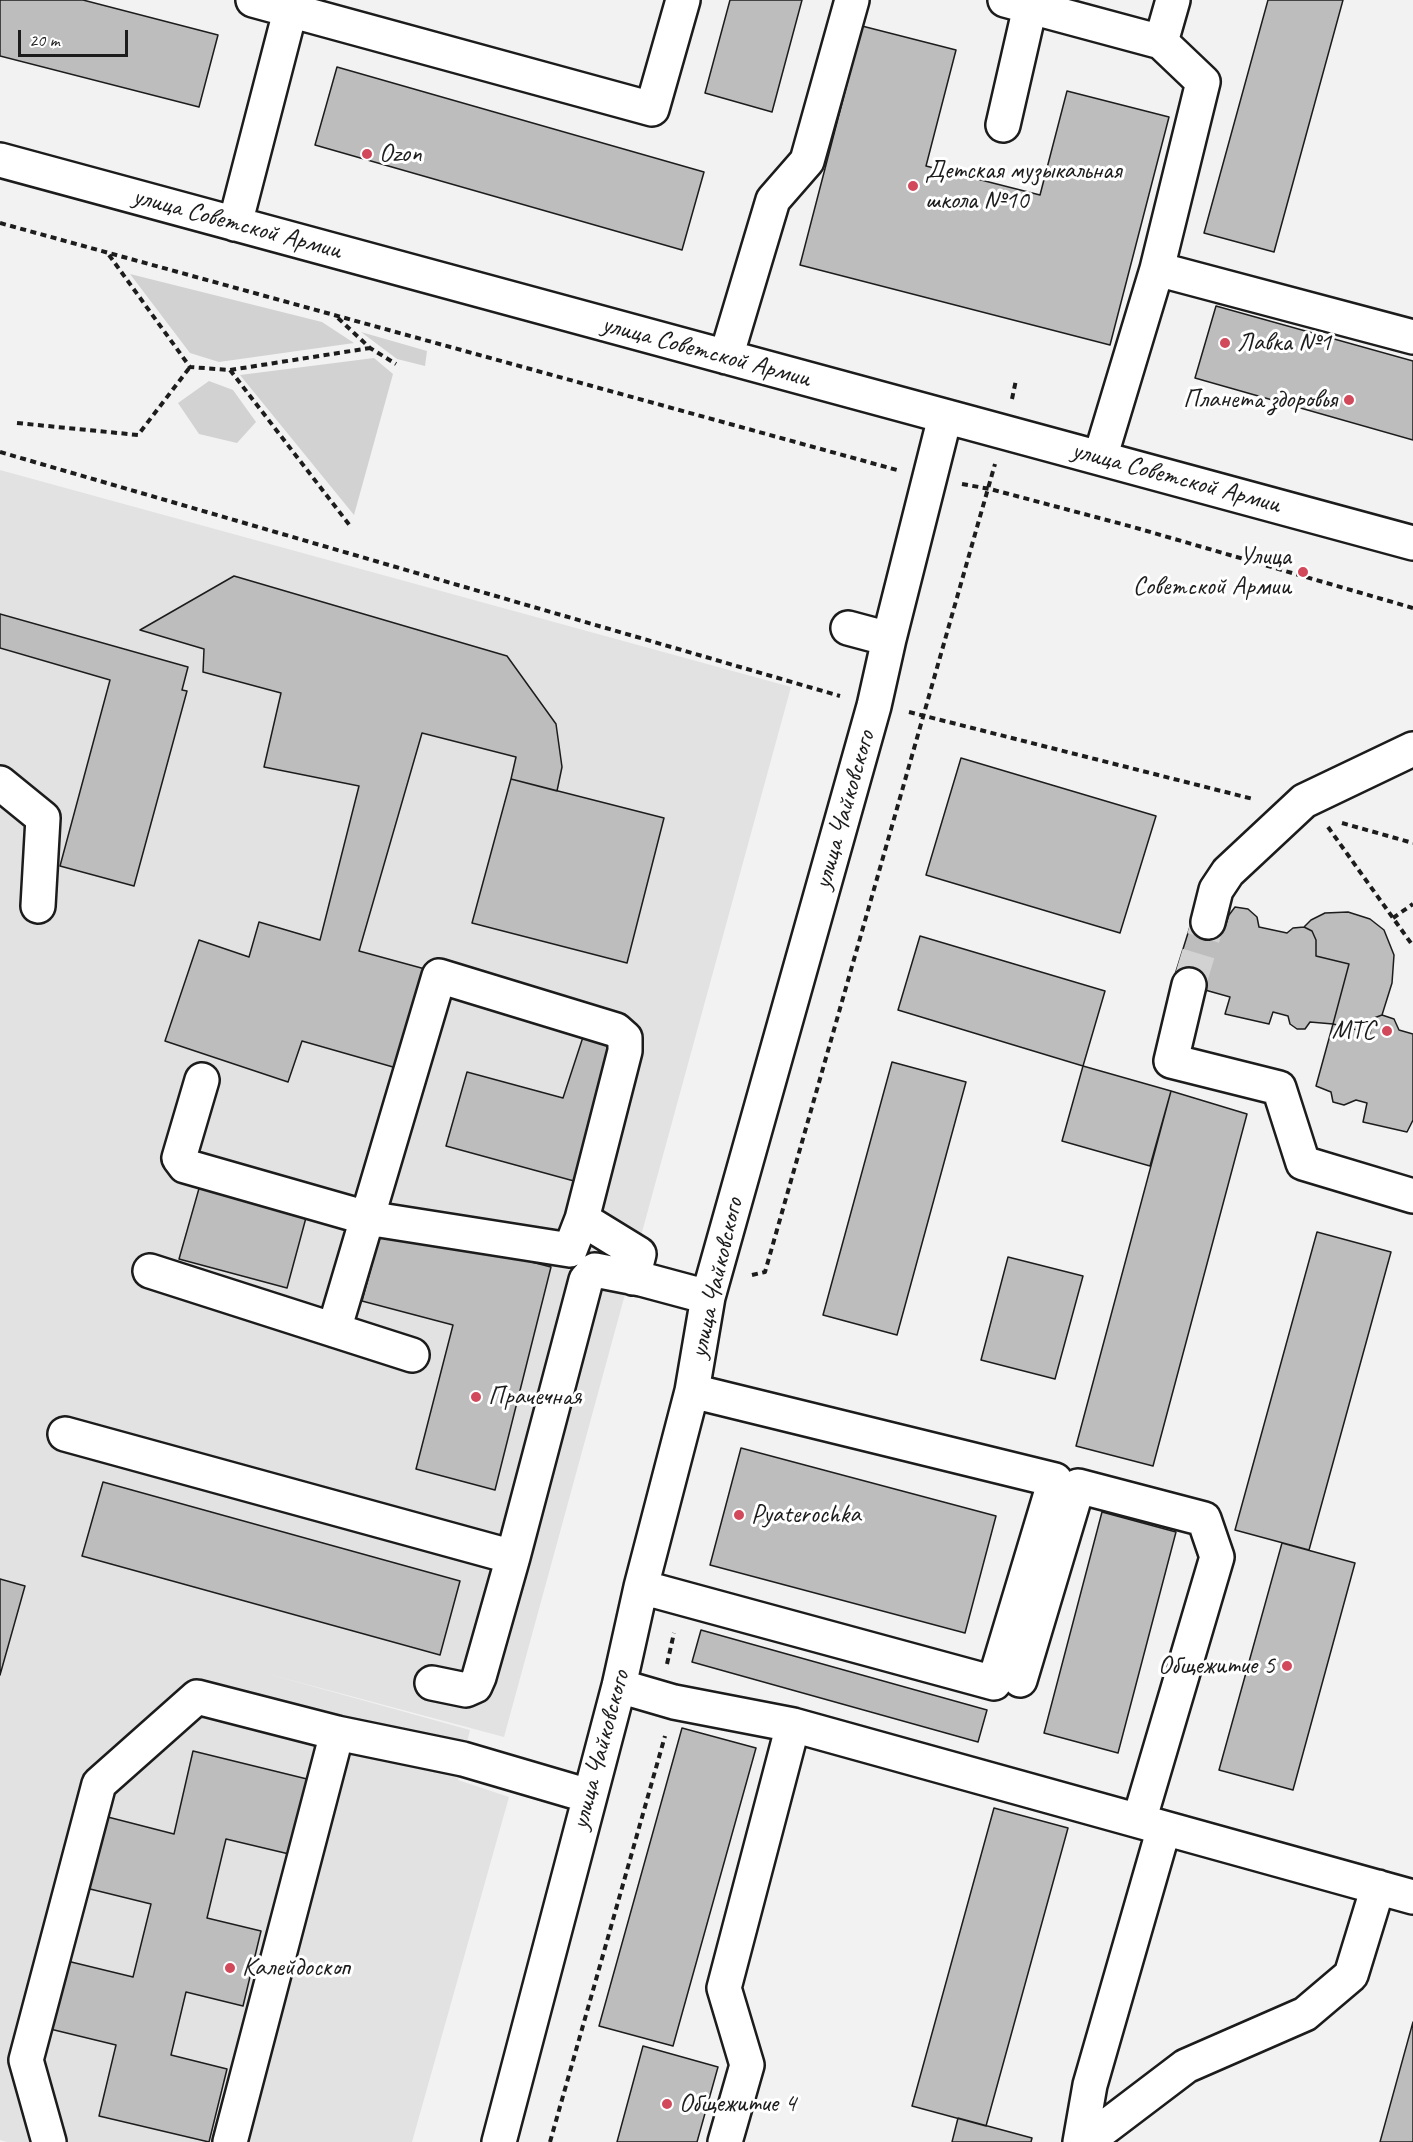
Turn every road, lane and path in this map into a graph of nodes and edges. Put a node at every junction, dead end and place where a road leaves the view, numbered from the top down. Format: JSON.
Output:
{"nodes":[{"id":1,"x":253,"y":0,"type":"edge"},
{"id":2,"x":683,"y":0,"type":"edge"},
{"id":3,"x":852,"y":0,"type":"edge"},
{"id":4,"x":1173,"y":0,"type":"edge"},
{"id":5,"x":292,"y":4,"type":"edge"},
{"id":6,"x":1018,"y":4,"type":"edge"},
{"id":7,"x":1161,"y":42,"type":"junction"},
{"id":8,"x":1003,"y":125,"type":"dead end"},
{"id":9,"x":0,"y":160,"type":"edge"},
{"id":10,"x":0,"y":223,"type":"edge"},
{"id":11,"x":235,"y":224,"type":"junction"},
{"id":12,"x":108,"y":254,"type":"junction"},
{"id":13,"x":1157,"y":269,"type":"junction"},
{"id":14,"x":335,"y":316,"type":"junction"},
{"id":15,"x":1413,"y":337,"type":"edge"},
{"id":16,"x":370,"y":348,"type":"junction"},
{"id":17,"x":726,"y":357,"type":"junction"},
{"id":18,"x":396,"y":364,"type":"dead end"},
{"id":19,"x":190,"y":367,"type":"junction"},
{"id":20,"x":230,"y":369,"type":"junction"},
{"id":21,"x":1016,"y":380,"type":"dead end"},
{"id":22,"x":945,"y":417,"type":"junction"},
{"id":23,"x":17,"y":423,"type":"dead end"},
{"id":24,"x":1003,"y":432,"type":"junction"},
{"id":25,"x":0,"y":452,"type":"edge"},
{"id":26,"x":1100,"y":458,"type":"junction"},
{"id":27,"x":929,"y":479,"type":"junction"},
{"id":28,"x":990,"y":489,"type":"junction"},
{"id":29,"x":351,"y":527,"type":"dead end"},
{"id":30,"x":1413,"y":543,"type":"edge"},
{"id":31,"x":1413,"y":608,"type":"edge"},
{"id":32,"x":848,"y":628,"type":"dead end"},
{"id":33,"x":889,"y":639,"type":"junction"},
{"id":34,"x":874,"y":706,"type":"junction"},
{"id":35,"x":924,"y":714,"type":"junction"},
{"id":36,"x":1413,"y":749,"type":"edge"},
{"id":37,"x":0,"y":783,"type":"edge"},
{"id":38,"x":1308,"y":814,"type":"junction"},
{"id":39,"x":1413,"y":843,"type":"edge"},
{"id":40,"x":1413,"y":904,"type":"edge"},
{"id":41,"x":38,"y":906,"type":"dead end"},
{"id":42,"x":1393,"y":918,"type":"junction"},
{"id":43,"x":1208,"y":922,"type":"tunnel mouth"},
{"id":44,"x":1413,"y":946,"type":"edge"},
{"id":45,"x":1189,"y":986,"type":"tunnel mouth"},
{"id":46,"x":202,"y":1080,"type":"dead end"},
{"id":47,"x":1413,"y":1196,"type":"edge"},
{"id":48,"x":367,"y":1218,"type":"junction"},
{"id":49,"x":582,"y":1219,"type":"junction"},
{"id":50,"x":150,"y":1271,"type":"dead end"},
{"id":51,"x":748,"y":1276,"type":"dead end"},
{"id":52,"x":633,"y":1278,"type":"junction"},
{"id":53,"x":708,"y":1297,"type":"junction"},
{"id":54,"x":334,"y":1330,"type":"junction"},
{"id":55,"x":412,"y":1355,"type":"dead end"},
{"id":56,"x":692,"y":1391,"type":"junction"},
{"id":57,"x":65,"y":1434,"type":"dead end"},
{"id":58,"x":513,"y":1557,"type":"junction"},
{"id":59,"x":641,"y":1587,"type":"junction"},
{"id":60,"x":681,"y":1598,"type":"junction"},
{"id":61,"x":1020,"y":1680,"type":"dead end"},
{"id":62,"x":432,"y":1683,"type":"dead end"},
{"id":63,"x":619,"y":1686,"type":"junction"},
{"id":64,"x":674,"y":1702,"type":"junction"},
{"id":65,"x":794,"y":1725,"type":"junction"},
{"id":66,"x":337,"y":1732,"type":"junction"},
{"id":67,"x":589,"y":1796,"type":"junction"},
{"id":68,"x":1151,"y":1824,"type":"junction"},
{"id":69,"x":1378,"y":1887,"type":"junction"},
{"id":70,"x":1413,"y":1897,"type":"edge"},
{"id":71,"x":49,"y":2142,"type":"edge"},
{"id":72,"x":230,"y":2142,"type":"edge"},
{"id":73,"x":500,"y":2142,"type":"edge"},
{"id":74,"x":550,"y":2142,"type":"edge"},
{"id":75,"x":725,"y":2142,"type":"edge"},
{"id":76,"x":1080,"y":2142,"type":"edge"},
{"id":77,"x":1086,"y":2142,"type":"edge"}],
"edges":[{"from":1,"to":5,"type":"street"},
{"from":2,"to":5,"type":"street"},
{"from":3,"to":17,"type":"street"},
{"from":4,"to":7,"type":"street"},
{"from":5,"to":11,"type":"street"},
{"from":6,"to":7,"type":"street"},
{"from":6,"to":8,"type":"street"},
{"from":7,"to":13,"type":"street"},
{"from":9,"to":11,"type":"street","name":"улица Советской Армии"},
{"from":10,"to":12,"type":"path"},
{"from":11,"to":17,"type":"street","name":"улица Советской Армии"},
{"from":12,"to":14,"type":"path"},
{"from":12,"to":19,"type":"path"},
{"from":13,"to":15,"type":"street"},
{"from":13,"to":26,"type":"street"},
{"from":14,"to":16,"type":"path"},
{"from":14,"to":27,"type":"path"},
{"from":16,"to":18,"type":"path"},
{"from":16,"to":20,"type":"path"},
{"from":17,"to":22,"type":"street","name":"улица Советской Армии"},
{"from":19,"to":20,"type":"path"},
{"from":19,"to":23,"type":"path"},
{"from":20,"to":29,"type":"path"},
{"from":21,"to":24,"type":"path"},
{"from":22,"to":24,"type":"street","name":"улица Советской Армии"},
{"from":22,"to":27,"type":"street","name":"улица Чайковского"},
{"from":24,"to":26,"type":"street","name":"улица Советской Армии"},
{"from":24,"to":28,"type":"path"},
{"from":25,"to":34,"type":"path"},
{"from":26,"to":30,"type":"street","name":"улица Советской Армии"},
{"from":27,"to":28,"type":"path"},
{"from":27,"to":33,"type":"street","name":"улица Чайковского"},
{"from":28,"to":31,"type":"path"},
{"from":28,"to":35,"type":"path"},
{"from":32,"to":33,"type":"street"},
{"from":33,"to":34,"type":"street","name":"улица Чайковского"},
{"from":34,"to":35,"type":"path"},
{"from":34,"to":53,"type":"street","name":"улица Чайковского"},
{"from":35,"to":38,"type":"path"},
{"from":35,"to":51,"type":"path"},
{"from":36,"to":38,"type":"street"},
{"from":37,"to":41,"type":"street"},
{"from":38,"to":39,"type":"path"},
{"from":38,"to":42,"type":"path"},
{"from":38,"to":43,"type":"street"},
{"from":40,"to":42,"type":"path"},
{"from":42,"to":44,"type":"path"},
{"from":45,"to":47,"type":"street"},
{"from":46,"to":48,"type":"street"},
{"from":48,"to":49,"type":"street"},
{"from":48,"to":49,"type":"street"},
{"from":48,"to":54,"type":"street"},
{"from":49,"to":52,"type":"street"},
{"from":50,"to":54,"type":"street"},
{"from":52,"to":53,"type":"street"},
{"from":52,"to":58,"type":"street"},
{"from":53,"to":56,"type":"street","name":"улица Чайковского"},
{"from":54,"to":55,"type":"street"},
{"from":56,"to":59,"type":"street","name":"улица Чайковского"},
{"from":56,"to":60,"type":"street"},
{"from":57,"to":58,"type":"street"},
{"from":58,"to":62,"type":"street"},
{"from":59,"to":60,"type":"street"},
{"from":59,"to":63,"type":"street","name":"улица Чайковского"},
{"from":60,"to":64,"type":"path"},
{"from":61,"to":68,"type":"street"},
{"from":63,"to":64,"type":"street"},
{"from":63,"to":67,"type":"street","name":"улица Чайковского"},
{"from":64,"to":65,"type":"street"},
{"from":64,"to":74,"type":"path"},
{"from":65,"to":68,"type":"street"},
{"from":65,"to":75,"type":"street"},
{"from":66,"to":67,"type":"street"},
{"from":66,"to":71,"type":"street"},
{"from":66,"to":72,"type":"street"},
{"from":67,"to":73,"type":"street","name":"улица Чайковского"},
{"from":68,"to":69,"type":"street"},
{"from":68,"to":76,"type":"street"},
{"from":69,"to":70,"type":"street"},
{"from":69,"to":77,"type":"street"}]}
